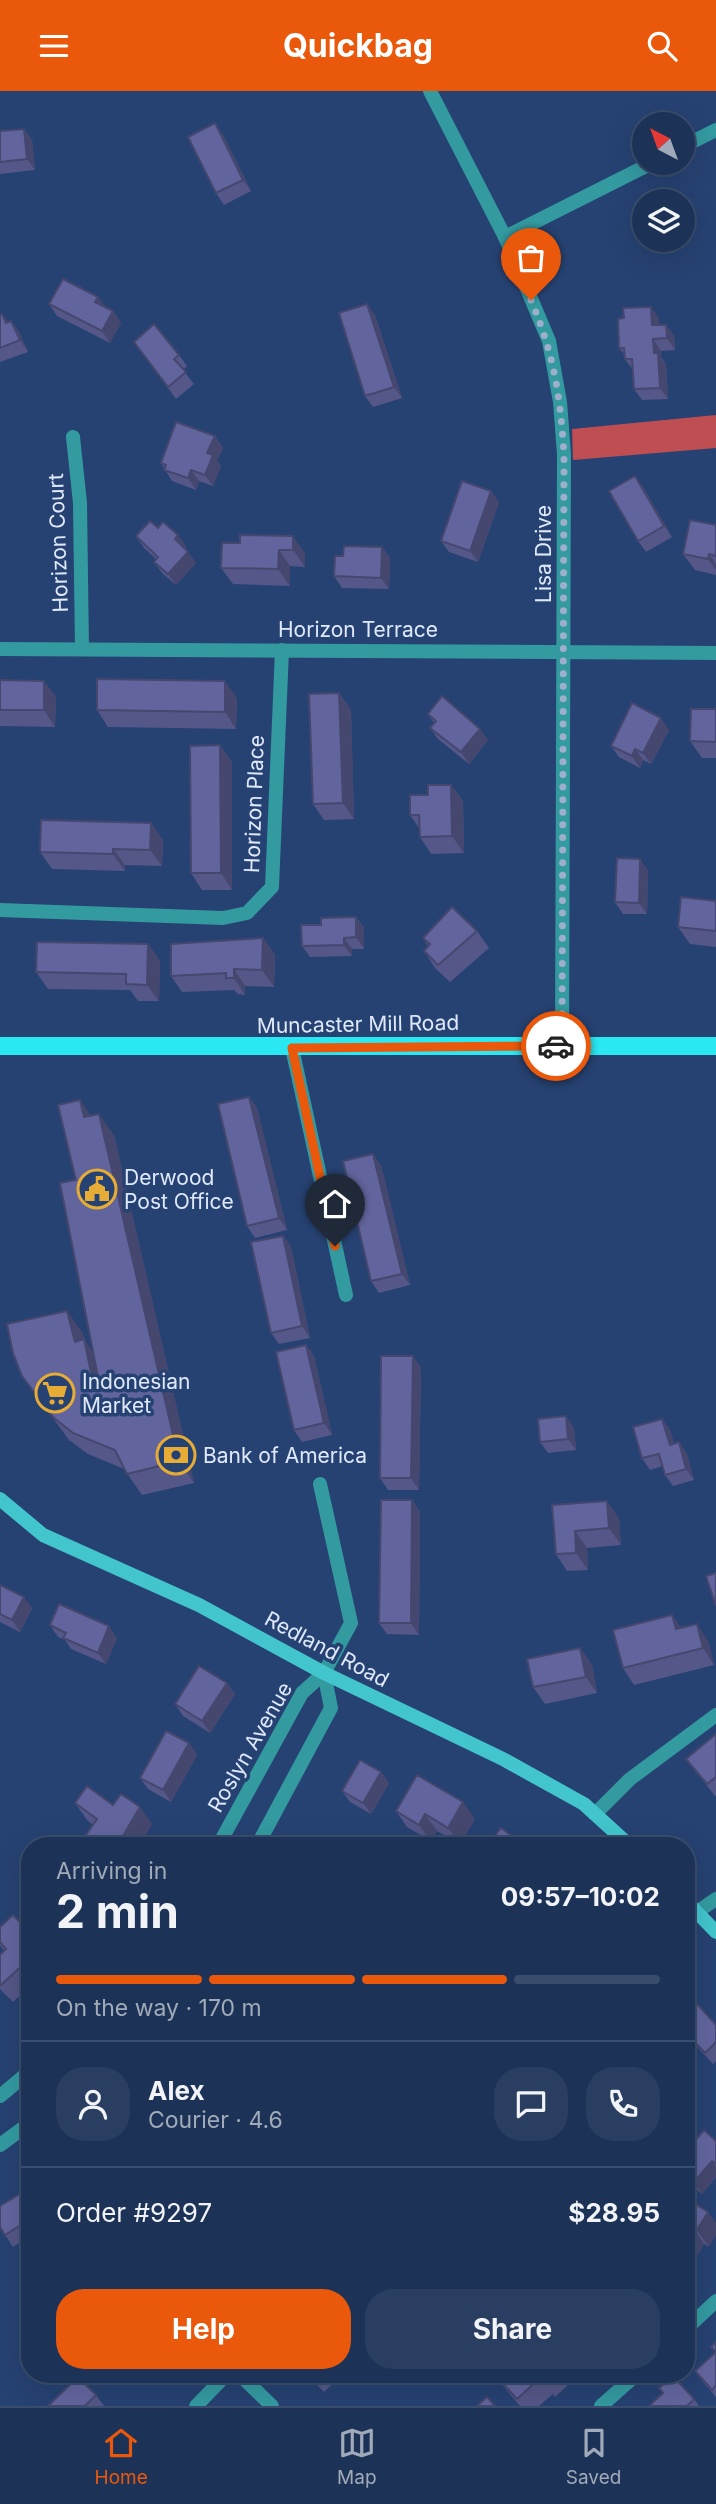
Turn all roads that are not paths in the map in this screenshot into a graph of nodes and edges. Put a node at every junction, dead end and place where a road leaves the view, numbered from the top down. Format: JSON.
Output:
{"nodes":[{"id":1,"x":430,"y":91,"type":"edge"},
{"id":2,"x":716,"y":130,"type":"edge"},
{"id":3,"x":695,"y":140,"type":"edge"},
{"id":4,"x":632,"y":173,"type":"edge"},
{"id":5,"x":505,"y":237,"type":"junction"},
{"id":6,"x":74,"y":436,"type":"dead end"},
{"id":7,"x":0,"y":649,"type":"edge"},
{"id":8,"x":82,"y":649,"type":"junction"},
{"id":9,"x":282,"y":650,"type":"junction"},
{"id":10,"x":564,"y":652,"type":"junction"},
{"id":11,"x":716,"y":653,"type":"edge"},
{"id":12,"x":0,"y":910,"type":"edge"},
{"id":13,"x":562,"y":1045,"type":"junction"},
{"id":14,"x":0,"y":1046,"type":"edge"},
{"id":15,"x":716,"y":1046,"type":"edge"},
{"id":16,"x":292,"y":1048,"type":"junction"},
{"id":17,"x":346,"y":1295,"type":"dead end"},
{"id":18,"x":320,"y":1484,"type":"dead end"},
{"id":19,"x":0,"y":1499,"type":"edge"},
{"id":20,"x":324,"y":1673,"type":"junction"},
{"id":21,"x":716,"y":1715,"type":"edge"},
{"id":22,"x":595,"y":1814,"type":"junction"},
{"id":23,"x":223,"y":1837,"type":"edge"},
{"id":24,"x":262,"y":1837,"type":"edge"},
{"id":25,"x":620,"y":1837,"type":"edge"},
{"id":26,"x":716,"y":1899,"type":"edge"},
{"id":27,"x":697,"y":1912,"type":"joint"},
{"id":28,"x":716,"y":1932,"type":"edge"},
{"id":29,"x":21,"y":2078,"type":"edge"},
{"id":30,"x":0,"y":2096,"type":"edge"},
{"id":31,"x":21,"y":2130,"type":"edge"},
{"id":32,"x":0,"y":2145,"type":"edge"},
{"id":33,"x":716,"y":2301,"type":"edge"},
{"id":34,"x":695,"y":2321,"type":"edge"},
{"id":35,"x":218,"y":2383,"type":"edge"},
{"id":36,"x":248,"y":2383,"type":"edge"},
{"id":37,"x":627,"y":2383,"type":"edge"},
{"id":38,"x":196,"y":2406,"type":"edge"},
{"id":39,"x":272,"y":2406,"type":"edge"},
{"id":40,"x":601,"y":2406,"type":"edge"}],
"edges":[{"from":1,"to":5,"type":"street","name":"Lisa Drive"},
{"from":2,"to":3,"type":"street"},
{"from":4,"to":5,"type":"street"},
{"from":5,"to":10,"type":"street","name":"Lisa Drive"},
{"from":6,"to":8,"type":"street","name":"Horizon Court"},
{"from":7,"to":8,"type":"street","name":"Horizon Terrace"},
{"from":8,"to":9,"type":"street","name":"Horizon Terrace"},
{"from":9,"to":10,"type":"street","name":"Horizon Terrace"},
{"from":9,"to":12,"type":"street","name":"Horizon Place"},
{"from":10,"to":11,"type":"street","name":"Horizon Terrace"},
{"from":10,"to":13,"type":"street","name":"Lisa Drive"},
{"from":13,"to":15,"type":"main road","name":"Muncaster Mill Road"},
{"from":13,"to":16,"type":"main road","name":"Muncaster Mill Road"},
{"from":14,"to":16,"type":"main road","name":"Muncaster Mill Road"},
{"from":16,"to":17,"type":"street"},
{"from":18,"to":20,"type":"street","name":"Roslyn Avenue"},
{"from":19,"to":20,"type":"main road","name":"Redland Road"},
{"from":20,"to":22,"type":"main road","name":"Redland Road"},
{"from":20,"to":23,"type":"street","name":"Roslyn Avenue"},
{"from":20,"to":24,"type":"street","name":"Roslyn Avenue"},
{"from":21,"to":22,"type":"street"},
{"from":22,"to":25,"type":"main road","name":"Redland Road"},
{"from":26,"to":27,"type":"street"},
{"from":27,"to":28,"type":"main road"},
{"from":29,"to":30,"type":"street"},
{"from":31,"to":32,"type":"street"},
{"from":33,"to":34,"type":"street"},
{"from":35,"to":38,"type":"street"},
{"from":36,"to":39,"type":"street"},
{"from":37,"to":40,"type":"street"}]}
